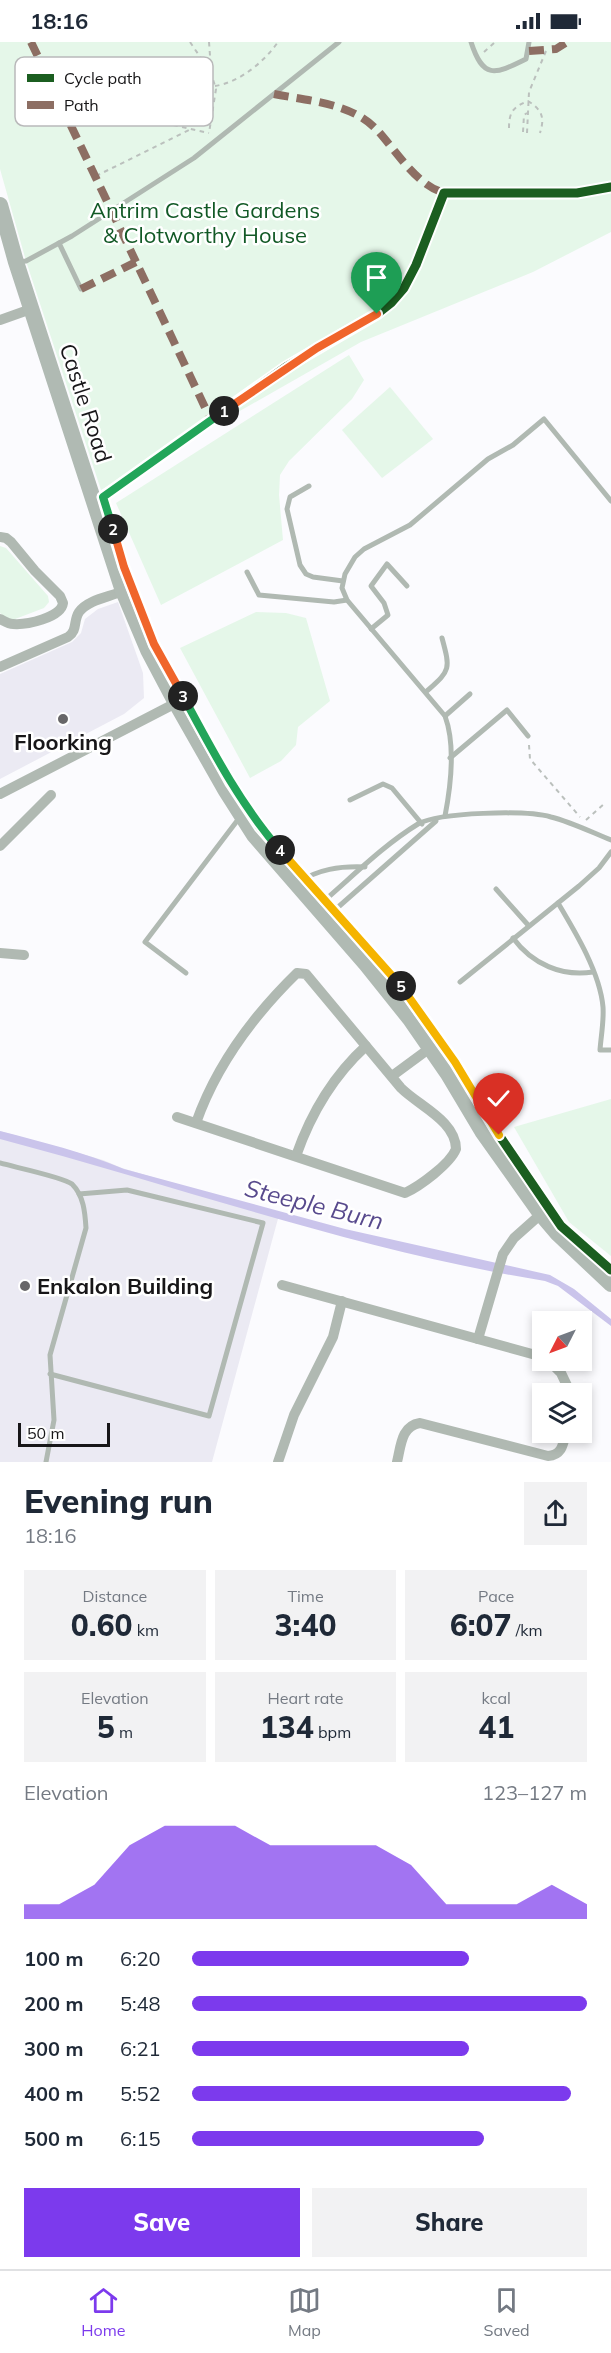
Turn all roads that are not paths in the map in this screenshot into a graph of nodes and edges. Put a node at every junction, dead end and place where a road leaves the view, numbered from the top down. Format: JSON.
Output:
{"nodes":[{"id":1,"x":339,"y":42,"type":"edge"},
{"id":2,"x":471,"y":42,"type":"edge"},
{"id":3,"x":529,"y":42,"type":"edge"},
{"id":4,"x":0,"y":205,"type":"edge"},
{"id":5,"x":3,"y":226,"type":"edge"},
{"id":6,"x":59,"y":243,"type":"junction"},
{"id":7,"x":16,"y":262,"type":"junction"},
{"id":8,"x":81,"y":289,"type":"dead end"},
{"id":9,"x":31,"y":309,"type":"junction"},
{"id":10,"x":0,"y":320,"type":"edge"},
{"id":11,"x":309,"y":486,"type":"dead end"},
{"id":12,"x":611,"y":501,"type":"edge"},
{"id":13,"x":0,"y":537,"type":"edge"},
{"id":14,"x":247,"y":572,"type":"dead end"},
{"id":15,"x":343,"y":581,"type":"junction"},
{"id":16,"x":407,"y":586,"type":"dead end"},
{"id":17,"x":123,"y":591,"type":"junction"},
{"id":18,"x":347,"y":600,"type":"junction"},
{"id":19,"x":61,"y":610,"type":"junction"},
{"id":20,"x":0,"y":618,"type":"edge"},
{"id":21,"x":77,"y":618,"type":"junction"},
{"id":22,"x":371,"y":629,"type":"junction"},
{"id":23,"x":442,"y":638,"type":"dead end"},
{"id":24,"x":0,"y":667,"type":"edge"},
{"id":25,"x":426,"y":692,"type":"junction"},
{"id":26,"x":470,"y":694,"type":"dead end"},
{"id":27,"x":176,"y":703,"type":"junction"},
{"id":28,"x":445,"y":716,"type":"junction"},
{"id":29,"x":528,"y":736,"type":"road end"},
{"id":30,"x":450,"y":758,"type":"junction"},
{"id":31,"x":0,"y":794,"type":"edge"},
{"id":32,"x":51,"y":795,"type":"dead end"},
{"id":33,"x":350,"y":800,"type":"dead end"},
{"id":34,"x":241,"y":815,"type":"junction"},
{"id":35,"x":445,"y":816,"type":"junction"},
{"id":36,"x":437,"y":820,"type":"junction"},
{"id":37,"x":421,"y":823,"type":"junction"},
{"id":38,"x":426,"y":830,"type":"junction"},
{"id":39,"x":611,"y":840,"type":"edge"},
{"id":40,"x":0,"y":846,"type":"edge"},
{"id":41,"x":611,"y":852,"type":"edge"},
{"id":42,"x":365,"y":867,"type":"junction"},
{"id":43,"x":296,"y":884,"type":"junction"},
{"id":44,"x":496,"y":889,"type":"dead end"},
{"id":45,"x":558,"y":903,"type":"junction"},
{"id":46,"x":321,"y":913,"type":"junction"},
{"id":47,"x":529,"y":926,"type":"junction"},
{"id":48,"x":513,"y":938,"type":"junction"},
{"id":49,"x":0,"y":953,"type":"edge"},
{"id":50,"x":24,"y":956,"type":"dead end"},
{"id":51,"x":593,"y":972,"type":"junction"},
{"id":52,"x":186,"y":973,"type":"dead end"},
{"id":53,"x":460,"y":982,"type":"dead end"},
{"id":54,"x":366,"y":1046,"type":"junction"},
{"id":55,"x":430,"y":1048,"type":"junction"},
{"id":56,"x":611,"y":1050,"type":"edge"},
{"id":57,"x":392,"y":1076,"type":"junction"},
{"id":58,"x":177,"y":1117,"type":"dead end"},
{"id":59,"x":196,"y":1123,"type":"junction"},
{"id":60,"x":296,"y":1156,"type":"junction"},
{"id":61,"x":0,"y":1163,"type":"edge"},
{"id":62,"x":79,"y":1194,"type":"junction"},
{"id":63,"x":541,"y":1215,"type":"junction"},
{"id":64,"x":611,"y":1284,"type":"edge"},
{"id":65,"x":282,"y":1285,"type":"dead end"},
{"id":66,"x":342,"y":1301,"type":"junction"},
{"id":67,"x":478,"y":1339,"type":"junction"},
{"id":68,"x":532,"y":1354,"type":"edge"},
{"id":69,"x":50,"y":1374,"type":"junction"},
{"id":70,"x":563,"y":1443,"type":"edge"},
{"id":71,"x":46,"y":1462,"type":"edge"},
{"id":72,"x":278,"y":1462,"type":"edge"},
{"id":73,"x":397,"y":1462,"type":"edge"}],
"edges":[{"from":1,"to":6,"type":"lane"},
{"from":2,"to":3,"type":"lane"},
{"from":4,"to":5,"type":"main road","name":"Castle Road"},
{"from":5,"to":7,"type":"main road","name":"Castle Road"},
{"from":6,"to":7,"type":"lane"},
{"from":6,"to":8,"type":"lane"},
{"from":7,"to":9,"type":"main road","name":"Castle Road"},
{"from":9,"to":10,"type":"street"},
{"from":9,"to":17,"type":"main road","name":"Castle Road"},
{"from":11,"to":15,"type":"lane"},
{"from":12,"to":15,"type":"lane"},
{"from":13,"to":19,"type":"street"},
{"from":14,"to":18,"type":"lane"},
{"from":15,"to":18,"type":"lane"},
{"from":16,"to":22,"type":"lane"},
{"from":17,"to":21,"type":"street"},
{"from":17,"to":27,"type":"main road","name":"Castle Road"},
{"from":18,"to":22,"type":"lane"},
{"from":19,"to":20,"type":"street"},
{"from":19,"to":21,"type":"street"},
{"from":21,"to":24,"type":"street"},
{"from":22,"to":25,"type":"lane"},
{"from":23,"to":25,"type":"lane"},
{"from":25,"to":28,"type":"lane"},
{"from":26,"to":28,"type":"lane"},
{"from":27,"to":31,"type":"street"},
{"from":27,"to":34,"type":"main road","name":"Castle Road"},
{"from":28,"to":30,"type":"lane"},
{"from":29,"to":30,"type":"lane"},
{"from":30,"to":35,"type":"lane"},
{"from":32,"to":40,"type":"street"},
{"from":33,"to":37,"type":"lane"},
{"from":34,"to":43,"type":"main road","name":"Castle Road"},
{"from":34,"to":52,"type":"lane"},
{"from":35,"to":36,"type":"lane"},
{"from":35,"to":39,"type":"lane"},
{"from":36,"to":37,"type":"lane"},
{"from":36,"to":38,"type":"lane"},
{"from":37,"to":38,"type":"lane"},
{"from":37,"to":42,"type":"lane"},
{"from":38,"to":46,"type":"lane"},
{"from":41,"to":45,"type":"lane"},
{"from":42,"to":43,"type":"lane"},
{"from":42,"to":46,"type":"lane"},
{"from":43,"to":46,"type":"main road","name":"Castle Road"},
{"from":44,"to":47,"type":"lane"},
{"from":45,"to":47,"type":"lane"},
{"from":45,"to":51,"type":"lane"},
{"from":46,"to":55,"type":"main road","name":"Castle Road"},
{"from":47,"to":48,"type":"lane"},
{"from":48,"to":51,"type":"lane"},
{"from":48,"to":53,"type":"lane"},
{"from":49,"to":50,"type":"street"},
{"from":51,"to":56,"type":"lane"},
{"from":54,"to":57,"type":"street"},
{"from":54,"to":59,"type":"street"},
{"from":54,"to":60,"type":"street"},
{"from":55,"to":57,"type":"street"},
{"from":55,"to":63,"type":"main road","name":"Castle Road"},
{"from":57,"to":60,"type":"street"},
{"from":58,"to":59,"type":"street"},
{"from":59,"to":60,"type":"street"},
{"from":61,"to":62,"type":"lane"},
{"from":62,"to":69,"type":"lane"},
{"from":62,"to":69,"type":"lane"},
{"from":63,"to":64,"type":"main road","name":"Castle Road"},
{"from":63,"to":67,"type":"street"},
{"from":65,"to":66,"type":"street"},
{"from":66,"to":67,"type":"street"},
{"from":66,"to":72,"type":"street"},
{"from":67,"to":68,"type":"street"},
{"from":69,"to":71,"type":"lane"},
{"from":70,"to":73,"type":"street"}]}
